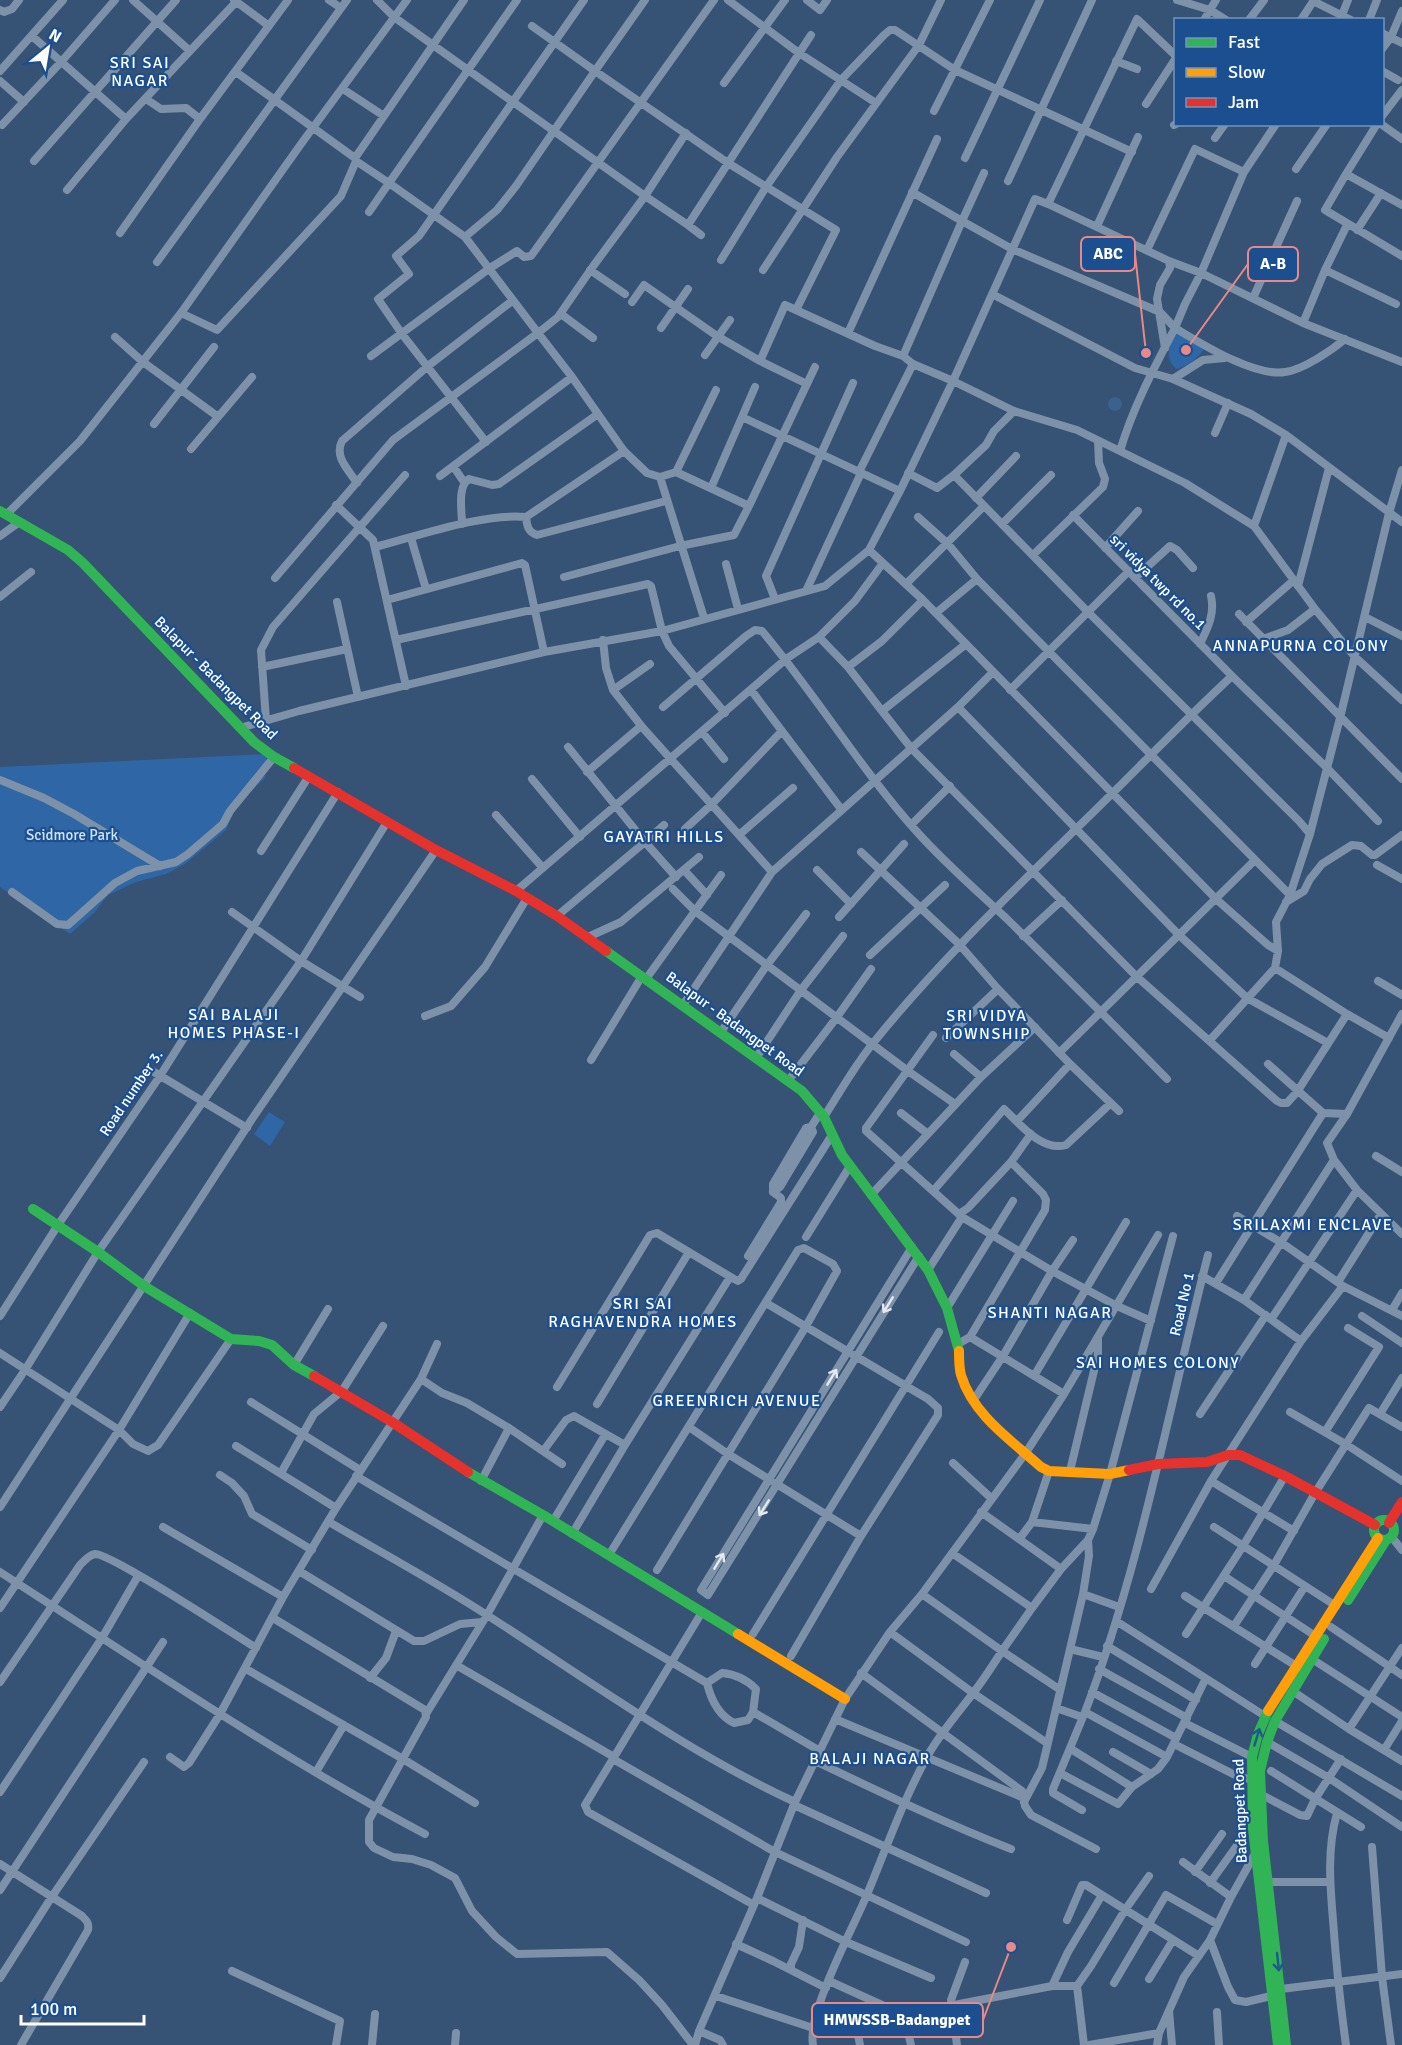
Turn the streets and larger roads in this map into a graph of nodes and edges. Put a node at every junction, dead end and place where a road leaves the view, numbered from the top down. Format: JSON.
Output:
{"nodes":[{"id":1,"x":19,"y":0,"type":"edge"},
{"id":2,"x":116,"y":0,"type":"edge"},
{"id":3,"x":133,"y":0,"type":"edge"},
{"id":4,"x":176,"y":0,"type":"edge"},
{"id":5,"x":288,"y":0,"type":"edge"},
{"id":6,"x":330,"y":0,"type":"edge"},
{"id":7,"x":347,"y":0,"type":"edge"},
{"id":8,"x":377,"y":0,"type":"edge"},
{"id":9,"x":407,"y":0,"type":"edge"},
{"id":10,"x":464,"y":0,"type":"edge"},
{"id":11,"x":517,"y":0,"type":"edge"},
{"id":12,"x":584,"y":0,"type":"edge"},
{"id":13,"x":645,"y":0,"type":"edge"},
{"id":14,"x":714,"y":0,"type":"edge"},
{"id":15,"x":728,"y":0,"type":"edge"},
{"id":16,"x":785,"y":0,"type":"edge"},
{"id":17,"x":807,"y":0,"type":"edge"},
{"id":18,"x":827,"y":0,"type":"edge"},
{"id":19,"x":941,"y":0,"type":"edge"},
{"id":20,"x":990,"y":0,"type":"edge"},
{"id":21,"x":1040,"y":0,"type":"edge"},
{"id":22,"x":1092,"y":0,"type":"edge"},
{"id":23,"x":1178,"y":0,"type":"edge"},
{"id":24,"x":1216,"y":0,"type":"edge"},
{"id":25,"x":1263,"y":0,"type":"edge"},
{"id":26,"x":1348,"y":0,"type":"edge"},
{"id":27,"x":1377,"y":0,"type":"edge"},
{"id":28,"x":61,"y":1,"type":"edge"},
{"id":29,"x":235,"y":1,"type":"edge"},
{"id":30,"x":1313,"y":1,"type":"edge"},
{"id":31,"x":341,"y":8,"type":"junction"},
{"id":32,"x":0,"y":10,"type":"edge"},
{"id":33,"x":1210,"y":10,"type":"junction"},
{"id":34,"x":1402,"y":11,"type":"edge"},
{"id":35,"x":394,"y":17,"type":"junction"},
{"id":36,"x":1205,"y":18,"type":"edge"},
{"id":37,"x":1223,"y":18,"type":"edge"},
{"id":38,"x":1250,"y":18,"type":"edge"},
{"id":39,"x":1302,"y":18,"type":"edge"},
{"id":40,"x":1348,"y":18,"type":"edge"},
{"id":41,"x":1370,"y":18,"type":"edge"},
{"id":42,"x":156,"y":22,"type":"junction"},
{"id":43,"x":269,"y":26,"type":"junction"},
{"id":44,"x":532,"y":26,"type":"dead end"},
{"id":45,"x":764,"y":28,"type":"junction"},
{"id":46,"x":1384,"y":34,"type":"edge"},
{"id":47,"x":811,"y":35,"type":"dead end"},
{"id":48,"x":32,"y":36,"type":"junction"},
{"id":49,"x":1391,"y":37,"type":"junction"},
{"id":50,"x":555,"y":42,"type":"junction"},
{"id":51,"x":1402,"y":43,"type":"edge"},
{"id":52,"x":433,"y":45,"type":"junction"},
{"id":53,"x":919,"y":45,"type":"junction"},
{"id":54,"x":1384,"y":48,"type":"edge"},
{"id":55,"x":190,"y":51,"type":"junction"},
{"id":56,"x":799,"y":53,"type":"junction"},
{"id":57,"x":1174,"y":55,"type":"edge"},
{"id":58,"x":1174,"y":60,"type":"edge"},
{"id":59,"x":62,"y":61,"type":"junction"},
{"id":60,"x":1116,"y":61,"type":"junction"},
{"id":61,"x":1137,"y":69,"type":"dead end"},
{"id":62,"x":595,"y":70,"type":"junction"},
{"id":63,"x":955,"y":70,"type":"junction"},
{"id":64,"x":0,"y":71,"type":"edge"},
{"id":65,"x":469,"y":71,"type":"junction"},
{"id":66,"x":1384,"y":71,"type":"edge"},
{"id":67,"x":236,"y":72,"type":"junction"},
{"id":68,"x":1401,"y":79,"type":"edge"},
{"id":69,"x":841,"y":80,"type":"junction"},
{"id":70,"x":0,"y":81,"type":"edge"},
{"id":71,"x":723,"y":83,"type":"dead end"},
{"id":72,"x":343,"y":89,"type":"junction"},
{"id":73,"x":95,"y":90,"type":"junction"},
{"id":74,"x":997,"y":90,"type":"junction"},
{"id":75,"x":1402,"y":90,"type":"edge"},
{"id":76,"x":146,"y":99,"type":"junction"},
{"id":77,"x":275,"y":100,"type":"junction"},
{"id":78,"x":513,"y":101,"type":"junction"},
{"id":79,"x":24,"y":102,"type":"junction"},
{"id":80,"x":640,"y":102,"type":"junction"},
{"id":81,"x":876,"y":103,"type":"junction"},
{"id":82,"x":1146,"y":104,"type":"dead end"},
{"id":83,"x":1039,"y":110,"type":"junction"},
{"id":84,"x":934,"y":111,"type":"dead end"},
{"id":85,"x":1384,"y":115,"type":"edge"},
{"id":86,"x":384,"y":116,"type":"junction"},
{"id":87,"x":126,"y":119,"type":"junction"},
{"id":88,"x":200,"y":119,"type":"junction"},
{"id":89,"x":2,"y":125,"type":"dead end"},
{"id":90,"x":1224,"y":126,"type":"edge"},
{"id":91,"x":1275,"y":126,"type":"edge"},
{"id":92,"x":1326,"y":126,"type":"edge"},
{"id":93,"x":1376,"y":126,"type":"edge"},
{"id":94,"x":1384,"y":126,"type":"edge"},
{"id":95,"x":314,"y":128,"type":"junction"},
{"id":96,"x":553,"y":130,"type":"junction"},
{"id":97,"x":1084,"y":130,"type":"junction"},
{"id":98,"x":686,"y":133,"type":"junction"},
{"id":99,"x":1138,"y":137,"type":"dead end"},
{"id":100,"x":1215,"y":138,"type":"dead end"},
{"id":101,"x":938,"y":139,"type":"dead end"},
{"id":102,"x":1402,"y":139,"type":"edge"},
{"id":103,"x":1132,"y":152,"type":"junction"},
{"id":104,"x":965,"y":158,"type":"dead end"},
{"id":105,"x":355,"y":159,"type":"junction"},
{"id":106,"x":34,"y":161,"type":"dead end"},
{"id":107,"x":598,"y":162,"type":"junction"},
{"id":108,"x":728,"y":163,"type":"junction"},
{"id":109,"x":1296,"y":169,"type":"dead end"},
{"id":110,"x":1244,"y":172,"type":"junction"},
{"id":111,"x":984,"y":173,"type":"dead end"},
{"id":112,"x":1346,"y":174,"type":"junction"},
{"id":113,"x":1008,"y":181,"type":"dead end"},
{"id":114,"x":389,"y":183,"type":"junction"},
{"id":115,"x":766,"y":187,"type":"junction"},
{"id":116,"x":67,"y":190,"type":"dead end"},
{"id":117,"x":912,"y":192,"type":"junction"},
{"id":118,"x":1381,"y":193,"type":"junction"},
{"id":119,"x":645,"y":196,"type":"junction"},
{"id":120,"x":1297,"y":201,"type":"dead end"},
{"id":121,"x":1048,"y":204,"type":"junction"},
{"id":122,"x":1402,"y":205,"type":"edge"},
{"id":123,"x":802,"y":209,"type":"junction"},
{"id":124,"x":369,"y":212,"type":"dead end"},
{"id":125,"x":434,"y":214,"type":"junction"},
{"id":126,"x":962,"y":221,"type":"junction"},
{"id":127,"x":688,"y":225,"type":"junction"},
{"id":128,"x":1347,"y":225,"type":"junction"},
{"id":129,"x":1097,"y":226,"type":"junction"},
{"id":130,"x":1357,"y":230,"type":"junction"},
{"id":131,"x":120,"y":233,"type":"dead end"},
{"id":132,"x":701,"y":235,"type":"dead end"},
{"id":133,"x":465,"y":237,"type":"junction"},
{"id":134,"x":1012,"y":249,"type":"junction"},
{"id":135,"x":1147,"y":250,"type":"junction"},
{"id":136,"x":1402,"y":256,"type":"edge"},
{"id":137,"x":720,"y":260,"type":"dead end"},
{"id":138,"x":157,"y":261,"type":"dead end"},
{"id":139,"x":1169,"y":261,"type":"junction"},
{"id":140,"x":490,"y":268,"type":"junction"},
{"id":141,"x":590,"y":270,"type":"junction"},
{"id":142,"x":763,"y":270,"type":"dead end"},
{"id":143,"x":1325,"y":270,"type":"junction"},
{"id":144,"x":1202,"y":273,"type":"junction"},
{"id":145,"x":688,"y":289,"type":"dead end"},
{"id":146,"x":625,"y":294,"type":"dead end"},
{"id":147,"x":992,"y":294,"type":"junction"},
{"id":148,"x":1252,"y":298,"type":"junction"},
{"id":149,"x":512,"y":301,"type":"junction"},
{"id":150,"x":632,"y":302,"type":"dead end"},
{"id":151,"x":1396,"y":304,"type":"dead end"},
{"id":152,"x":676,"y":307,"type":"junction"},
{"id":153,"x":796,"y":310,"type":"junction"},
{"id":154,"x":1160,"y":312,"type":"junction"},
{"id":155,"x":181,"y":313,"type":"junction"},
{"id":156,"x":561,"y":314,"type":"junction"},
{"id":157,"x":730,"y":320,"type":"dead end"},
{"id":158,"x":1303,"y":322,"type":"junction"},
{"id":159,"x":661,"y":328,"type":"dead end"},
{"id":160,"x":1176,"y":328,"type":"junction"},
{"id":161,"x":538,"y":333,"type":"junction"},
{"id":162,"x":848,"y":333,"type":"junction"},
{"id":163,"x":402,"y":334,"type":"junction"},
{"id":164,"x":717,"y":336,"type":"junction"},
{"id":165,"x":115,"y":337,"type":"dead end"},
{"id":166,"x":593,"y":338,"type":"dead end"},
{"id":167,"x":1345,"y":339,"type":"junction"},
{"id":168,"x":214,"y":347,"type":"dead end"},
{"id":169,"x":1165,"y":348,"type":"junction"},
{"id":170,"x":705,"y":355,"type":"dead end"},
{"id":171,"x":371,"y":356,"type":"dead end"},
{"id":172,"x":903,"y":356,"type":"junction"},
{"id":173,"x":1227,"y":358,"type":"junction"},
{"id":174,"x":760,"y":361,"type":"junction"},
{"id":175,"x":143,"y":362,"type":"junction"},
{"id":176,"x":1402,"y":362,"type":"edge"},
{"id":177,"x":914,"y":364,"type":"junction"},
{"id":178,"x":428,"y":366,"type":"junction"},
{"id":179,"x":815,"y":367,"type":"dead end"},
{"id":180,"x":1152,"y":373,"type":"junction"},
{"id":181,"x":252,"y":376,"type":"dead end"},
{"id":182,"x":572,"y":377,"type":"junction"},
{"id":183,"x":1173,"y":379,"type":"junction"},
{"id":184,"x":953,"y":381,"type":"junction"},
{"id":185,"x":853,"y":382,"type":"dead end"},
{"id":186,"x":807,"y":384,"type":"junction"},
{"id":187,"x":755,"y":387,"type":"dead end"},
{"id":188,"x":180,"y":390,"type":"junction"},
{"id":189,"x":716,"y":390,"type":"dead end"},
{"id":190,"x":452,"y":396,"type":"junction"},
{"id":191,"x":1228,"y":403,"type":"junction"},
{"id":192,"x":1014,"y":411,"type":"junction"},
{"id":193,"x":598,"y":414,"type":"junction"},
{"id":194,"x":217,"y":416,"type":"junction"},
{"id":195,"x":742,"y":417,"type":"junction"},
{"id":196,"x":154,"y":424,"type":"dead end"},
{"id":197,"x":1215,"y":433,"type":"dead end"},
{"id":198,"x":1286,"y":435,"type":"junction"},
{"id":199,"x":783,"y":437,"type":"junction"},
{"id":200,"x":1098,"y":441,"type":"junction"},
{"id":201,"x":486,"y":442,"type":"junction"},
{"id":202,"x":190,"y":449,"type":"dead end"},
{"id":203,"x":624,"y":450,"type":"junction"},
{"id":204,"x":1120,"y":451,"type":"junction"},
{"id":205,"x":820,"y":455,"type":"junction"},
{"id":206,"x":1016,"y":456,"type":"dead end"},
{"id":207,"x":453,"y":466,"type":"junction"},
{"id":208,"x":1329,"y":468,"type":"junction"},
{"id":209,"x":1402,"y":470,"type":"edge"},
{"id":210,"x":676,"y":472,"type":"junction"},
{"id":211,"x":860,"y":472,"type":"junction"},
{"id":212,"x":908,"y":473,"type":"junction"},
{"id":213,"x":405,"y":475,"type":"dead end"},
{"id":214,"x":954,"y":475,"type":"junction"},
{"id":215,"x":1051,"y":475,"type":"dead end"},
{"id":216,"x":440,"y":476,"type":"dead end"},
{"id":217,"x":660,"y":477,"type":"junction"},
{"id":218,"x":464,"y":482,"type":"junction"},
{"id":219,"x":357,"y":483,"type":"junction"},
{"id":220,"x":711,"y":488,"type":"junction"},
{"id":221,"x":900,"y":491,"type":"junction"},
{"id":222,"x":976,"y":498,"type":"junction"},
{"id":223,"x":666,"y":501,"type":"junction"},
{"id":224,"x":336,"y":505,"type":"junction"},
{"id":225,"x":749,"y":506,"type":"junction"},
{"id":226,"x":984,"y":506,"type":"junction"},
{"id":227,"x":1138,"y":511,"type":"dead end"},
{"id":228,"x":3,"y":513,"type":"edge"},
{"id":229,"x":1389,"y":513,"type":"junction"},
{"id":230,"x":1073,"y":515,"type":"junction"},
{"id":231,"x":526,"y":517,"type":"junction"},
{"id":232,"x":918,"y":517,"type":"dead end"},
{"id":233,"x":1402,"y":522,"type":"edge"},
{"id":234,"x":18,"y":523,"type":"junction"},
{"id":235,"x":462,"y":524,"type":"junction"},
{"id":236,"x":1002,"y":525,"type":"junction"},
{"id":237,"x":1254,"y":526,"type":"junction"},
{"id":238,"x":360,"y":527,"type":"junction"},
{"id":239,"x":0,"y":536,"type":"edge"},
{"id":240,"x":411,"y":538,"type":"junction"},
{"id":241,"x":948,"y":544,"type":"junction"},
{"id":242,"x":680,"y":546,"type":"junction"},
{"id":243,"x":375,"y":547,"type":"junction"},
{"id":244,"x":1105,"y":548,"type":"junction"},
{"id":245,"x":869,"y":550,"type":"junction"},
{"id":246,"x":1033,"y":555,"type":"junction"},
{"id":247,"x":883,"y":563,"type":"junction"},
{"id":248,"x":726,"y":564,"type":"dead end"},
{"id":249,"x":1193,"y":568,"type":"dead end"},
{"id":250,"x":31,"y":572,"type":"dead end"},
{"id":251,"x":1132,"y":575,"type":"junction"},
{"id":252,"x":564,"y":577,"type":"dead end"},
{"id":253,"x":275,"y":578,"type":"dead end"},
{"id":254,"x":978,"y":579,"type":"junction"},
{"id":255,"x":1296,"y":583,"type":"junction"},
{"id":256,"x":906,"y":584,"type":"junction"},
{"id":257,"x":426,"y":589,"type":"junction"},
{"id":258,"x":806,"y":591,"type":"junction"},
{"id":259,"x":1210,"y":596,"type":"dead end"},
{"id":260,"x":0,"y":597,"type":"edge"},
{"id":261,"x":775,"y":599,"type":"junction"},
{"id":262,"x":387,"y":600,"type":"junction"},
{"id":263,"x":923,"y":600,"type":"junction"},
{"id":264,"x":338,"y":602,"type":"dead end"},
{"id":265,"x":535,"y":609,"type":"junction"},
{"id":266,"x":738,"y":609,"type":"junction"},
{"id":267,"x":1315,"y":609,"type":"junction"},
{"id":268,"x":1088,"y":612,"type":"junction"},
{"id":269,"x":936,"y":614,"type":"junction"},
{"id":270,"x":1239,"y":614,"type":"dead end"},
{"id":271,"x":1365,"y":617,"type":"junction"},
{"id":272,"x":704,"y":618,"type":"junction"},
{"id":273,"x":1246,"y":622,"type":"junction"},
{"id":274,"x":662,"y":631,"type":"junction"},
{"id":275,"x":1402,"y":636,"type":"edge"},
{"id":276,"x":819,"y":637,"type":"junction"},
{"id":277,"x":1263,"y":639,"type":"junction"},
{"id":278,"x":396,"y":640,"type":"junction"},
{"id":279,"x":603,"y":640,"type":"junction"},
{"id":280,"x":966,"y":644,"type":"junction"},
{"id":281,"x":1200,"y":644,"type":"junction"},
{"id":282,"x":347,"y":649,"type":"junction"},
{"id":283,"x":1050,"y":651,"type":"junction"},
{"id":284,"x":544,"y":652,"type":"junction"},
{"id":285,"x":1355,"y":657,"type":"junction"},
{"id":286,"x":786,"y":660,"type":"junction"},
{"id":287,"x":650,"y":664,"type":"dead end"},
{"id":288,"x":262,"y":667,"type":"junction"},
{"id":289,"x":848,"y":667,"type":"junction"},
{"id":290,"x":993,"y":672,"type":"junction"},
{"id":291,"x":1232,"y":676,"type":"junction"},
{"id":292,"x":695,"y":679,"type":"junction"},
{"id":293,"x":406,"y":686,"type":"junction"},
{"id":294,"x":613,"y":690,"type":"junction"},
{"id":295,"x":751,"y":690,"type":"junction"},
{"id":296,"x":1010,"y":690,"type":"junction"},
{"id":297,"x":358,"y":697,"type":"junction"},
{"id":298,"x":1402,"y":700,"type":"edge"},
{"id":299,"x":663,"y":707,"type":"dead end"},
{"id":300,"x":958,"y":707,"type":"junction"},
{"id":301,"x":882,"y":711,"type":"junction"},
{"id":302,"x":725,"y":713,"type":"junction"},
{"id":303,"x":1191,"y":714,"type":"junction"},
{"id":304,"x":1340,"y":718,"type":"junction"},
{"id":305,"x":266,"y":720,"type":"junction"},
{"id":306,"x":641,"y":726,"type":"junction"},
{"id":307,"x":240,"y":728,"type":"junction"},
{"id":308,"x":782,"y":731,"type":"junction"},
{"id":309,"x":702,"y":732,"type":"junction"},
{"id":310,"x":568,"y":747,"type":"dead end"},
{"id":311,"x":911,"y":748,"type":"junction"},
{"id":312,"x":1153,"y":754,"type":"junction"},
{"id":313,"x":274,"y":757,"type":"junction"},
{"id":314,"x":670,"y":759,"type":"junction"},
{"id":315,"x":724,"y":759,"type":"dead end"},
{"id":316,"x":1326,"y":767,"type":"junction"},
{"id":317,"x":587,"y":772,"type":"junction"},
{"id":318,"x":309,"y":776,"type":"junction"},
{"id":319,"x":532,"y":779,"type":"dead end"},
{"id":320,"x":875,"y":779,"type":"junction"},
{"id":321,"x":1402,"y":779,"type":"edge"},
{"id":322,"x":0,"y":780,"type":"edge"},
{"id":323,"x":950,"y":786,"type":"junction"},
{"id":324,"x":793,"y":788,"type":"dead end"},
{"id":325,"x":338,"y":792,"type":"junction"},
{"id":326,"x":1112,"y":794,"type":"junction"},
{"id":327,"x":711,"y":805,"type":"junction"},
{"id":328,"x":616,"y":806,"type":"junction"},
{"id":329,"x":841,"y":809,"type":"junction"},
{"id":330,"x":496,"y":815,"type":"dead end"},
{"id":331,"x":1378,"y":821,"type":"dead end"},
{"id":332,"x":387,"y":822,"type":"junction"},
{"id":333,"x":664,"y":825,"type":"dead end"},
{"id":334,"x":911,"y":825,"type":"junction"},
{"id":335,"x":685,"y":828,"type":"dead end"},
{"id":336,"x":1076,"y":830,"type":"junction"},
{"id":337,"x":1310,"y":834,"type":"junction"},
{"id":338,"x":739,"y":835,"type":"junction"},
{"id":339,"x":1402,"y":835,"type":"edge"},
{"id":340,"x":580,"y":837,"type":"junction"},
{"id":341,"x":645,"y":842,"type":"junction"},
{"id":342,"x":904,"y":844,"type":"dead end"},
{"id":343,"x":436,"y":850,"type":"junction"},
{"id":344,"x":261,"y":851,"type":"dead end"},
{"id":345,"x":861,"y":852,"type":"dead end"},
{"id":346,"x":699,"y":857,"type":"dead end"},
{"id":347,"x":1255,"y":860,"type":"junction"},
{"id":348,"x":160,"y":866,"type":"junction"},
{"id":349,"x":1377,"y":866,"type":"dead end"},
{"id":350,"x":543,"y":868,"type":"junction"},
{"id":351,"x":684,"y":870,"type":"junction"},
{"id":352,"x":816,"y":870,"type":"dead end"},
{"id":353,"x":881,"y":870,"type":"junction"},
{"id":354,"x":1034,"y":871,"type":"junction"},
{"id":355,"x":772,"y":872,"type":"junction"},
{"id":356,"x":721,"y":875,"type":"dead end"},
{"id":357,"x":676,"y":877,"type":"junction"},
{"id":358,"x":1402,"y":879,"type":"edge"},
{"id":359,"x":945,"y":885,"type":"dead end"},
{"id":360,"x":673,"y":889,"type":"dead end"},
{"id":361,"x":516,"y":891,"type":"junction"},
{"id":362,"x":12,"y":892,"type":"dead end"},
{"id":363,"x":707,"y":895,"type":"junction"},
{"id":364,"x":527,"y":898,"type":"junction"},
{"id":365,"x":1216,"y":899,"type":"junction"},
{"id":366,"x":1288,"y":899,"type":"junction"},
{"id":367,"x":1062,"y":900,"type":"junction"},
{"id":368,"x":851,"y":904,"type":"junction"},
{"id":369,"x":920,"y":907,"type":"junction"},
{"id":370,"x":996,"y":910,"type":"junction"},
{"id":371,"x":695,"y":911,"type":"junction"},
{"id":372,"x":232,"y":912,"type":"dead end"},
{"id":373,"x":806,"y":914,"type":"dead end"},
{"id":374,"x":557,"y":916,"type":"junction"},
{"id":375,"x":839,"y":917,"type":"dead end"},
{"id":376,"x":254,"y":927,"type":"junction"},
{"id":377,"x":1178,"y":934,"type":"junction"},
{"id":378,"x":843,"y":936,"type":"dead end"},
{"id":379,"x":1023,"y":936,"type":"junction"},
{"id":380,"x":588,"y":937,"type":"junction"},
{"id":381,"x":730,"y":938,"type":"junction"},
{"id":382,"x":959,"y":944,"type":"junction"},
{"id":383,"x":1278,"y":951,"type":"junction"},
{"id":384,"x":870,"y":955,"type":"dead end"},
{"id":385,"x":301,"y":961,"type":"junction"},
{"id":386,"x":767,"y":965,"type":"junction"},
{"id":387,"x":1275,"y":968,"type":"junction"},
{"id":388,"x":871,"y":969,"type":"dead end"},
{"id":389,"x":1136,"y":976,"type":"junction"},
{"id":390,"x":644,"y":978,"type":"junction"},
{"id":391,"x":1378,"y":981,"type":"dead end"},
{"id":392,"x":344,"y":986,"type":"junction"},
{"id":393,"x":998,"y":989,"type":"junction"},
{"id":394,"x":801,"y":990,"type":"junction"},
{"id":395,"x":1402,"y":995,"type":"edge"},
{"id":396,"x":360,"y":997,"type":"dead end"},
{"id":397,"x":1248,"y":998,"type":"junction"},
{"id":398,"x":683,"y":1005,"type":"junction"},
{"id":399,"x":1102,"y":1012,"type":"junction"},
{"id":400,"x":1347,"y":1014,"type":"junction"},
{"id":401,"x":1402,"y":1014,"type":"edge"},
{"id":402,"x":425,"y":1016,"type":"dead end"},
{"id":403,"x":837,"y":1017,"type":"junction"},
{"id":404,"x":1035,"y":1027,"type":"junction"},
{"id":405,"x":721,"y":1032,"type":"junction"},
{"id":406,"x":933,"y":1035,"type":"dead end"},
{"id":407,"x":946,"y":1038,"type":"dead end"},
{"id":408,"x":1389,"y":1038,"type":"junction"},
{"id":409,"x":1210,"y":1040,"type":"junction"},
{"id":410,"x":873,"y":1043,"type":"junction"},
{"id":411,"x":1328,"y":1043,"type":"junction"},
{"id":412,"x":1059,"y":1053,"type":"junction"},
{"id":413,"x":954,"y":1054,"type":"dead end"},
{"id":414,"x":756,"y":1058,"type":"junction"},
{"id":415,"x":591,"y":1060,"type":"dead end"},
{"id":416,"x":1070,"y":1064,"type":"junction"},
{"id":417,"x":1268,"y":1064,"type":"dead end"},
{"id":418,"x":149,"y":1069,"type":"dead end"},
{"id":419,"x":908,"y":1071,"type":"junction"},
{"id":420,"x":160,"y":1076,"type":"junction"},
{"id":421,"x":981,"y":1077,"type":"junction"},
{"id":422,"x":1167,"y":1079,"type":"dead end"},
{"id":423,"x":788,"y":1081,"type":"junction"},
{"id":424,"x":1297,"y":1092,"type":"junction"},
{"id":425,"x":204,"y":1103,"type":"junction"},
{"id":426,"x":1111,"y":1103,"type":"junction"},
{"id":427,"x":955,"y":1104,"type":"junction"},
{"id":428,"x":1119,"y":1111,"type":"dead end"},
{"id":429,"x":901,"y":1113,"type":"dead end"},
{"id":430,"x":1323,"y":1113,"type":"junction"},
{"id":431,"x":1347,"y":1114,"type":"junction"},
{"id":432,"x":822,"y":1115,"type":"junction"},
{"id":433,"x":1017,"y":1121,"type":"junction"},
{"id":434,"x":247,"y":1128,"type":"junction"},
{"id":435,"x":928,"y":1134,"type":"junction"},
{"id":436,"x":1031,"y":1134,"type":"junction"},
{"id":437,"x":832,"y":1135,"type":"junction"},
{"id":438,"x":1376,"y":1156,"type":"dead end"},
{"id":439,"x":1334,"y":1160,"type":"junction"},
{"id":440,"x":903,"y":1162,"type":"junction"},
{"id":441,"x":1011,"y":1162,"type":"junction"},
{"id":442,"x":850,"y":1166,"type":"junction"},
{"id":443,"x":1402,"y":1172,"type":"edge"},
{"id":444,"x":934,"y":1190,"type":"junction"},
{"id":445,"x":1357,"y":1190,"type":"junction"},
{"id":446,"x":871,"y":1195,"type":"junction"},
{"id":447,"x":1013,"y":1201,"type":"dead end"},
{"id":448,"x":33,"y":1209,"type":"dead end"},
{"id":449,"x":1381,"y":1214,"type":"junction"},
{"id":450,"x":961,"y":1215,"type":"junction"},
{"id":451,"x":1237,"y":1216,"type":"dead end"},
{"id":452,"x":1126,"y":1222,"type":"dead end"},
{"id":453,"x":1252,"y":1224,"type":"junction"},
{"id":454,"x":58,"y":1225,"type":"junction"},
{"id":455,"x":1402,"y":1234,"type":"edge"},
{"id":456,"x":1158,"y":1235,"type":"dead end"},
{"id":457,"x":992,"y":1236,"type":"junction"},
{"id":458,"x":1173,"y":1236,"type":"dead end"},
{"id":459,"x":806,"y":1237,"type":"dead end"},
{"id":460,"x":1073,"y":1240,"type":"dead end"},
{"id":461,"x":1282,"y":1243,"type":"junction"},
{"id":462,"x":1021,"y":1251,"type":"junction"},
{"id":463,"x":98,"y":1252,"type":"junction"},
{"id":464,"x":689,"y":1252,"type":"junction"},
{"id":465,"x":915,"y":1252,"type":"junction"},
{"id":466,"x":1208,"y":1255,"type":"dead end"},
{"id":467,"x":748,"y":1256,"type":"dead end"},
{"id":468,"x":1309,"y":1263,"type":"junction"},
{"id":469,"x":928,"y":1270,"type":"junction"},
{"id":470,"x":1052,"y":1271,"type":"junction"},
{"id":471,"x":1202,"y":1276,"type":"junction"},
{"id":472,"x":730,"y":1277,"type":"junction"},
{"id":473,"x":1216,"y":1283,"type":"junction"},
{"id":474,"x":1340,"y":1284,"type":"junction"},
{"id":475,"x":144,"y":1286,"type":"junction"},
{"id":476,"x":1086,"y":1288,"type":"junction"},
{"id":477,"x":1402,"y":1293,"type":"edge"},
{"id":478,"x":1244,"y":1300,"type":"junction"},
{"id":479,"x":766,"y":1303,"type":"junction"},
{"id":480,"x":1117,"y":1306,"type":"junction"},
{"id":481,"x":947,"y":1308,"type":"junction"},
{"id":482,"x":328,"y":1309,"type":"dead end"},
{"id":483,"x":1392,"y":1310,"type":"junction"},
{"id":484,"x":190,"y":1313,"type":"junction"},
{"id":485,"x":0,"y":1316,"type":"edge"},
{"id":486,"x":1362,"y":1316,"type":"dead end"},
{"id":487,"x":1402,"y":1316,"type":"edge"},
{"id":488,"x":1269,"y":1317,"type":"junction"},
{"id":489,"x":1151,"y":1321,"type":"junction"},
{"id":490,"x":383,"y":1326,"type":"dead end"},
{"id":491,"x":805,"y":1328,"type":"junction"},
{"id":492,"x":1348,"y":1328,"type":"dead end"},
{"id":493,"x":939,"y":1332,"type":"dead end"},
{"id":494,"x":970,"y":1337,"type":"junction"},
{"id":495,"x":1098,"y":1337,"type":"junction"},
{"id":496,"x":231,"y":1339,"type":"junction"},
{"id":497,"x":1301,"y":1341,"type":"junction"},
{"id":498,"x":1402,"y":1343,"type":"edge"},
{"id":499,"x":437,"y":1344,"type":"dead end"},
{"id":500,"x":958,"y":1344,"type":"junction"},
{"id":501,"x":847,"y":1352,"type":"junction"},
{"id":502,"x":0,"y":1353,"type":"edge"},
{"id":503,"x":1004,"y":1356,"type":"junction"},
{"id":504,"x":855,"y":1357,"type":"junction"},
{"id":505,"x":294,"y":1365,"type":"junction"},
{"id":506,"x":25,"y":1370,"type":"junction"},
{"id":507,"x":1034,"y":1376,"type":"junction"},
{"id":508,"x":1402,"y":1378,"type":"edge"},
{"id":509,"x":421,"y":1379,"type":"junction"},
{"id":510,"x":557,"y":1387,"type":"dead end"},
{"id":511,"x":905,"y":1387,"type":"junction"},
{"id":512,"x":342,"y":1391,"type":"junction"},
{"id":513,"x":1064,"y":1394,"type":"junction"},
{"id":514,"x":70,"y":1398,"type":"junction"},
{"id":515,"x":973,"y":1401,"type":"junction"},
{"id":516,"x":251,"y":1402,"type":"dead end"},
{"id":517,"x":597,"y":1404,"type":"dead end"},
{"id":518,"x":0,"y":1407,"type":"edge"},
{"id":519,"x":1290,"y":1412,"type":"dead end"},
{"id":520,"x":1200,"y":1414,"type":"dead end"},
{"id":521,"x":1380,"y":1414,"type":"junction"},
{"id":522,"x":392,"y":1422,"type":"junction"},
{"id":523,"x":689,"y":1427,"type":"junction"},
{"id":524,"x":1402,"y":1427,"type":"edge"},
{"id":525,"x":509,"y":1428,"type":"junction"},
{"id":526,"x":119,"y":1430,"type":"junction"},
{"id":527,"x":1325,"y":1432,"type":"junction"},
{"id":528,"x":303,"y":1433,"type":"junction"},
{"id":529,"x":605,"y":1435,"type":"junction"},
{"id":530,"x":625,"y":1445,"type":"junction"},
{"id":531,"x":1347,"y":1445,"type":"junction"},
{"id":532,"x":236,"y":1446,"type":"dead end"},
{"id":533,"x":544,"y":1450,"type":"junction"},
{"id":534,"x":728,"y":1454,"type":"junction"},
{"id":535,"x":1025,"y":1454,"type":"junction"},
{"id":536,"x":1228,"y":1455,"type":"junction"},
{"id":537,"x":953,"y":1463,"type":"dead end"},
{"id":538,"x":562,"y":1464,"type":"dead end"},
{"id":539,"x":1158,"y":1464,"type":"junction"},
{"id":540,"x":1049,"y":1471,"type":"junction"},
{"id":541,"x":1070,"y":1471,"type":"junction"},
{"id":542,"x":281,"y":1473,"type":"junction"},
{"id":543,"x":358,"y":1473,"type":"junction"},
{"id":544,"x":1110,"y":1474,"type":"junction"},
{"id":545,"x":220,"y":1475,"type":"dead end"},
{"id":546,"x":1286,"y":1476,"type":"junction"},
{"id":547,"x":769,"y":1479,"type":"junction"},
{"id":548,"x":481,"y":1481,"type":"junction"},
{"id":549,"x":1210,"y":1481,"type":"junction"},
{"id":550,"x":1402,"y":1482,"type":"edge"},
{"id":551,"x":778,"y":1485,"type":"junction"},
{"id":552,"x":1315,"y":1493,"type":"junction"},
{"id":553,"x":992,"y":1498,"type":"junction"},
{"id":554,"x":1402,"y":1502,"type":"edge"},
{"id":555,"x":0,"y":1507,"type":"edge"},
{"id":556,"x":336,"y":1508,"type":"junction"},
{"id":557,"x":981,"y":1512,"type":"junction"},
{"id":558,"x":1263,"y":1513,"type":"junction"},
{"id":559,"x":826,"y":1515,"type":"junction"},
{"id":560,"x":548,"y":1518,"type":"junction"},
{"id":561,"x":329,"y":1522,"type":"junction"},
{"id":562,"x":1032,"y":1522,"type":"junction"},
{"id":563,"x":1392,"y":1526,"type":"edge"},
{"id":564,"x":163,"y":1527,"type":"dead end"},
{"id":565,"x":1214,"y":1527,"type":"dead end"},
{"id":566,"x":1093,"y":1530,"type":"junction"},
{"id":567,"x":1294,"y":1531,"type":"junction"},
{"id":568,"x":572,"y":1534,"type":"junction"},
{"id":569,"x":861,"y":1536,"type":"junction"},
{"id":570,"x":1020,"y":1538,"type":"junction"},
{"id":571,"x":1088,"y":1540,"type":"junction"},
{"id":572,"x":1243,"y":1546,"type":"junction"},
{"id":573,"x":312,"y":1550,"type":"junction"},
{"id":574,"x":612,"y":1550,"type":"dead end"},
{"id":575,"x":1402,"y":1550,"type":"edge"},
{"id":576,"x":952,"y":1553,"type":"junction"},
{"id":577,"x":1274,"y":1565,"type":"junction"},
{"id":578,"x":513,"y":1569,"type":"junction"},
{"id":579,"x":1061,"y":1569,"type":"junction"},
{"id":580,"x":657,"y":1570,"type":"dead end"},
{"id":581,"x":299,"y":1571,"type":"junction"},
{"id":582,"x":0,"y":1572,"type":"edge"},
{"id":583,"x":138,"y":1576,"type":"junction"},
{"id":584,"x":1224,"y":1576,"type":"junction"},
{"id":585,"x":17,"y":1583,"type":"junction"},
{"id":586,"x":1305,"y":1586,"type":"junction"},
{"id":587,"x":1151,"y":1589,"type":"dead end"},
{"id":588,"x":922,"y":1594,"type":"junction"},
{"id":589,"x":1083,"y":1594,"type":"junction"},
{"id":590,"x":1185,"y":1596,"type":"dead end"},
{"id":591,"x":1252,"y":1596,"type":"junction"},
{"id":592,"x":283,"y":1597,"type":"junction"},
{"id":593,"x":52,"y":1604,"type":"junction"},
{"id":594,"x":1203,"y":1606,"type":"junction"},
{"id":595,"x":1336,"y":1606,"type":"junction"},
{"id":596,"x":1119,"y":1607,"type":"junction"},
{"id":597,"x":0,"y":1608,"type":"edge"},
{"id":598,"x":1032,"y":1608,"type":"junction"},
{"id":599,"x":702,"y":1612,"type":"junction"},
{"id":600,"x":1285,"y":1617,"type":"junction"},
{"id":601,"x":273,"y":1618,"type":"junction"},
{"id":602,"x":485,"y":1619,"type":"junction"},
{"id":603,"x":1116,"y":1621,"type":"junction"},
{"id":604,"x":1234,"y":1626,"type":"junction"},
{"id":605,"x":1331,"y":1628,"type":"junction"},
{"id":606,"x":396,"y":1631,"type":"junction"},
{"id":607,"x":890,"y":1632,"type":"junction"},
{"id":608,"x":753,"y":1634,"type":"dead end"},
{"id":609,"x":1186,"y":1634,"type":"dead end"},
{"id":610,"x":1317,"y":1637,"type":"junction"},
{"id":611,"x":102,"y":1638,"type":"junction"},
{"id":612,"x":163,"y":1642,"type":"dead end"},
{"id":613,"x":1107,"y":1646,"type":"junction"},
{"id":614,"x":1266,"y":1647,"type":"junction"},
{"id":615,"x":256,"y":1648,"type":"junction"},
{"id":616,"x":1402,"y":1648,"type":"edge"},
{"id":617,"x":1070,"y":1649,"type":"junction"},
{"id":618,"x":1002,"y":1651,"type":"junction"},
{"id":619,"x":791,"y":1656,"type":"dead end"},
{"id":620,"x":1103,"y":1657,"type":"junction"},
{"id":621,"x":1312,"y":1659,"type":"junction"},
{"id":622,"x":672,"y":1663,"type":"junction"},
{"id":623,"x":1255,"y":1664,"type":"dead end"},
{"id":624,"x":456,"y":1665,"type":"junction"},
{"id":625,"x":146,"y":1666,"type":"junction"},
{"id":626,"x":1298,"y":1667,"type":"junction"},
{"id":627,"x":1389,"y":1667,"type":"junction"},
{"id":628,"x":246,"y":1669,"type":"junction"},
{"id":629,"x":1099,"y":1669,"type":"junction"},
{"id":630,"x":861,"y":1673,"type":"junction"},
{"id":631,"x":1402,"y":1675,"type":"edge"},
{"id":632,"x":370,"y":1678,"type":"junction"},
{"id":633,"x":1206,"y":1680,"type":"junction"},
{"id":634,"x":0,"y":1682,"type":"edge"},
{"id":635,"x":707,"y":1683,"type":"junction"},
{"id":636,"x":1059,"y":1689,"type":"junction"},
{"id":637,"x":1092,"y":1692,"type":"junction"},
{"id":638,"x":1294,"y":1692,"type":"junction"},
{"id":639,"x":973,"y":1693,"type":"junction"},
{"id":640,"x":1370,"y":1697,"type":"junction"},
{"id":641,"x":845,"y":1699,"type":"junction"},
{"id":642,"x":1196,"y":1700,"type":"junction"},
{"id":643,"x":1056,"y":1708,"type":"junction"},
{"id":644,"x":753,"y":1712,"type":"junction"},
{"id":645,"x":220,"y":1714,"type":"junction"},
{"id":646,"x":426,"y":1714,"type":"junction"},
{"id":647,"x":640,"y":1714,"type":"junction"},
{"id":648,"x":1083,"y":1715,"type":"junction"},
{"id":649,"x":835,"y":1719,"type":"junction"},
{"id":650,"x":1270,"y":1719,"type":"junction"},
{"id":651,"x":1402,"y":1719,"type":"edge"},
{"id":652,"x":1186,"y":1720,"type":"junction"},
{"id":653,"x":344,"y":1725,"type":"junction"},
{"id":654,"x":1349,"y":1729,"type":"junction"},
{"id":655,"x":942,"y":1731,"type":"junction"},
{"id":656,"x":1175,"y":1741,"type":"junction"},
{"id":657,"x":1267,"y":1742,"type":"junction"},
{"id":658,"x":1047,"y":1743,"type":"junction"},
{"id":659,"x":1071,"y":1749,"type":"junction"},
{"id":660,"x":1384,"y":1750,"type":"junction"},
{"id":661,"x":820,"y":1751,"type":"junction"},
{"id":662,"x":1113,"y":1752,"type":"dead end"},
{"id":663,"x":170,"y":1757,"type":"dead end"},
{"id":664,"x":927,"y":1757,"type":"junction"},
{"id":665,"x":1167,"y":1757,"type":"junction"},
{"id":666,"x":1252,"y":1757,"type":"junction"},
{"id":667,"x":613,"y":1758,"type":"junction"},
{"id":668,"x":403,"y":1759,"type":"junction"},
{"id":669,"x":1341,"y":1759,"type":"junction"},
{"id":670,"x":814,"y":1761,"type":"junction"},
{"id":671,"x":1402,"y":1761,"type":"edge"},
{"id":672,"x":144,"y":1762,"type":"dead end"},
{"id":673,"x":1271,"y":1771,"type":"dead end"},
{"id":674,"x":316,"y":1772,"type":"junction"},
{"id":675,"x":1060,"y":1773,"type":"junction"},
{"id":676,"x":1151,"y":1774,"type":"junction"},
{"id":677,"x":1329,"y":1778,"type":"junction"},
{"id":678,"x":1251,"y":1780,"type":"junction"},
{"id":679,"x":1132,"y":1787,"type":"junction"},
{"id":680,"x":0,"y":1792,"type":"edge"},
{"id":681,"x":1260,"y":1794,"type":"junction"},
{"id":682,"x":1402,"y":1796,"type":"edge"},
{"id":683,"x":1315,"y":1799,"type":"junction"},
{"id":684,"x":1024,"y":1800,"type":"junction"},
{"id":685,"x":905,"y":1802,"type":"junction"},
{"id":686,"x":475,"y":1803,"type":"dead end"},
{"id":687,"x":794,"y":1803,"type":"junction"},
{"id":688,"x":376,"y":1808,"type":"junction"},
{"id":689,"x":1082,"y":1810,"type":"dead end"},
{"id":690,"x":1337,"y":1813,"type":"junction"},
{"id":691,"x":1360,"y":1827,"type":"dead end"},
{"id":692,"x":1402,"y":1827,"type":"edge"},
{"id":693,"x":425,"y":1834,"type":"dead end"},
{"id":694,"x":1222,"y":1834,"type":"dead end"},
{"id":695,"x":1238,"y":1844,"type":"dead end"},
{"id":696,"x":1372,"y":1846,"type":"dead end"},
{"id":697,"x":886,"y":1849,"type":"junction"},
{"id":698,"x":1011,"y":1849,"type":"dead end"},
{"id":699,"x":1096,"y":1849,"type":"dead end"},
{"id":700,"x":775,"y":1852,"type":"junction"},
{"id":701,"x":1256,"y":1852,"type":"junction"},
{"id":702,"x":1183,"y":1862,"type":"dead end"},
{"id":703,"x":0,"y":1864,"type":"edge"},
{"id":704,"x":12,"y":1872,"type":"junction"},
{"id":705,"x":1195,"y":1872,"type":"junction"},
{"id":706,"x":1149,"y":1876,"type":"dead end"},
{"id":707,"x":1268,"y":1882,"type":"junction"},
{"id":708,"x":1330,"y":1882,"type":"junction"},
{"id":709,"x":1210,"y":1883,"type":"junction"},
{"id":710,"x":0,"y":1890,"type":"edge"},
{"id":711,"x":986,"y":1893,"type":"dead end"},
{"id":712,"x":1102,"y":1895,"type":"junction"},
{"id":713,"x":866,"y":1897,"type":"junction"},
{"id":714,"x":1231,"y":1897,"type":"junction"},
{"id":715,"x":51,"y":1898,"type":"junction"},
{"id":716,"x":755,"y":1901,"type":"junction"},
{"id":717,"x":1125,"y":1910,"type":"junction"},
{"id":718,"x":803,"y":1920,"type":"junction"},
{"id":719,"x":1067,"y":1920,"type":"dead end"},
{"id":720,"x":1217,"y":1924,"type":"junction"},
{"id":721,"x":1148,"y":1925,"type":"junction"},
{"id":722,"x":1173,"y":1940,"type":"junction"},
{"id":723,"x":1210,"y":1940,"type":"junction"},
{"id":724,"x":846,"y":1942,"type":"junction"},
{"id":725,"x":966,"y":1942,"type":"dead end"},
{"id":726,"x":736,"y":1944,"type":"junction"},
{"id":727,"x":1199,"y":1956,"type":"junction"},
{"id":728,"x":965,"y":1962,"type":"dead end"},
{"id":729,"x":791,"y":1970,"type":"junction"},
{"id":730,"x":232,"y":1971,"type":"dead end"},
{"id":731,"x":1402,"y":1974,"type":"edge"},
{"id":732,"x":1382,"y":1977,"type":"junction"},
{"id":733,"x":0,"y":1978,"type":"edge"},
{"id":734,"x":931,"y":1978,"type":"dead end"},
{"id":735,"x":1149,"y":1979,"type":"dead end"},
{"id":736,"x":1337,"y":1981,"type":"junction"},
{"id":737,"x":1114,"y":1983,"type":"dead end"},
{"id":738,"x":827,"y":1985,"type":"junction"},
{"id":739,"x":1052,"y":1986,"type":"junction"},
{"id":740,"x":1077,"y":1986,"type":"junction"},
{"id":741,"x":1281,"y":1989,"type":"junction"},
{"id":742,"x":716,"y":1996,"type":"junction"},
{"id":743,"x":1271,"y":1996,"type":"junction"},
{"id":744,"x":951,"y":2005,"type":"junction"},
{"id":745,"x":1168,"y":2010,"type":"junction"},
{"id":746,"x":923,"y":2011,"type":"dead end"},
{"id":747,"x":1216,"y":2012,"type":"dead end"},
{"id":748,"x":375,"y":2014,"type":"dead end"},
{"id":749,"x":813,"y":2028,"type":"junction"},
{"id":750,"x":699,"y":2031,"type":"junction"},
{"id":751,"x":456,"y":2033,"type":"dead end"},
{"id":752,"x":1159,"y":2033,"type":"junction"},
{"id":753,"x":858,"y":2035,"type":"dead end"},
{"id":754,"x":21,"y":2045,"type":"edge"},
{"id":755,"x":336,"y":2045,"type":"edge"},
{"id":756,"x":372,"y":2045,"type":"edge"},
{"id":757,"x":455,"y":2045,"type":"edge"},
{"id":758,"x":694,"y":2045,"type":"edge"},
{"id":759,"x":723,"y":2045,"type":"edge"},
{"id":760,"x":813,"y":2045,"type":"edge"},
{"id":761,"x":860,"y":2045,"type":"edge"},
{"id":762,"x":911,"y":2045,"type":"edge"},
{"id":763,"x":957,"y":2045,"type":"edge"},
{"id":764,"x":1084,"y":2045,"type":"edge"},
{"id":765,"x":1089,"y":2045,"type":"edge"},
{"id":766,"x":1157,"y":2045,"type":"edge"},
{"id":767,"x":1172,"y":2045,"type":"edge"},
{"id":768,"x":1219,"y":2045,"type":"edge"},
{"id":769,"x":1278,"y":2045,"type":"edge"},
{"id":770,"x":1286,"y":2045,"type":"edge"},
{"id":771,"x":1346,"y":2045,"type":"edge"},
{"id":772,"x":1391,"y":2045,"type":"edge"}],
"edges":[{"from":1,"to":32,"type":"street"},
{"from":2,"to":59,"type":"street"},
{"from":3,"to":42,"type":"street"},
{"from":4,"to":42,"type":"street"},
{"from":5,"to":43,"type":"street"},
{"from":6,"to":31,"type":"street"},
{"from":7,"to":31,"type":"street"},
{"from":8,"to":35,"type":"street"},
{"from":9,"to":35,"type":"street"},
{"from":10,"to":52,"type":"street"},
{"from":11,"to":65,"type":"street"},
{"from":12,"to":50,"type":"street"},
{"from":13,"to":62,"type":"street"},
{"from":14,"to":80,"type":"street"},
{"from":15,"to":45,"type":"street"},
{"from":16,"to":45,"type":"street"},
{"from":17,"to":18,"type":"street"},
{"from":19,"to":53,"type":"street"},
{"from":20,"to":63,"type":"street"},
{"from":21,"to":74,"type":"street"},
{"from":22,"to":83,"type":"street"},
{"from":23,"to":33,"type":"street"},
{"from":24,"to":33,"type":"street"},
{"from":25,"to":38,"type":"street"},
{"from":26,"to":40,"type":"street"},
{"from":27,"to":41,"type":"street"},
{"from":28,"to":48,"type":"street"},
{"from":29,"to":43,"type":"street"},
{"from":29,"to":55,"type":"street"},
{"from":30,"to":39,"type":"street"},
{"from":30,"to":40,"type":"street"},
{"from":31,"to":77,"type":"street"},
{"from":33,"to":36,"type":"street"},
{"from":33,"to":37,"type":"street"},
{"from":34,"to":49,"type":"street"},
{"from":35,"to":52,"type":"street"},
{"from":35,"to":72,"type":"street"},
{"from":42,"to":55,"type":"street"},
{"from":42,"to":73,"type":"street"},
{"from":43,"to":67,"type":"street"},
{"from":44,"to":50,"type":"street"},
{"from":45,"to":56,"type":"street"},
{"from":45,"to":71,"type":"street"},
{"from":46,"to":49,"type":"street"},
{"from":47,"to":56,"type":"street"},
{"from":48,"to":59,"type":"street"},
{"from":48,"to":64,"type":"street"},
{"from":49,"to":51,"type":"street"},
{"from":49,"to":54,"type":"street"},
{"from":50,"to":62,"type":"street"},
{"from":50,"to":78,"type":"street"},
{"from":52,"to":65,"type":"street"},
{"from":52,"to":86,"type":"street"},
{"from":53,"to":63,"type":"street"},
{"from":53,"to":69,"type":"street"},
{"from":53,"to":81,"type":"street"},
{"from":55,"to":76,"type":"street"},
{"from":56,"to":69,"type":"street"},
{"from":56,"to":108,"type":"street"},
{"from":57,"to":60,"type":"street"},
{"from":58,"to":82,"type":"street"},
{"from":59,"to":73,"type":"street"},
{"from":59,"to":79,"type":"street"},
{"from":60,"to":61,"type":"street"},
{"from":60,"to":97,"type":"street"},
{"from":62,"to":80,"type":"street"},
{"from":62,"to":96,"type":"street"},
{"from":63,"to":74,"type":"street"},
{"from":63,"to":84,"type":"street"},
{"from":65,"to":78,"type":"street"},
{"from":65,"to":114,"type":"street"},
{"from":66,"to":68,"type":"street"},
{"from":67,"to":77,"type":"street"},
{"from":67,"to":88,"type":"street"},
{"from":69,"to":81,"type":"street"},
{"from":69,"to":115,"type":"street"},
{"from":70,"to":79,"type":"street"},
{"from":72,"to":86,"type":"street"},
{"from":72,"to":95,"type":"street"},
{"from":73,"to":87,"type":"street"},
{"from":73,"to":106,"type":"street"},
{"from":74,"to":83,"type":"street"},
{"from":74,"to":104,"type":"street"},
{"from":75,"to":85,"type":"street"},
{"from":76,"to":87,"type":"street"},
{"from":76,"to":88,"type":"street"},
{"from":77,"to":95,"type":"street"},
{"from":77,"to":138,"type":"street"},
{"from":78,"to":96,"type":"street"},
{"from":78,"to":125,"type":"street"},
{"from":79,"to":89,"type":"street"},
{"from":80,"to":98,"type":"street"},
{"from":80,"to":107,"type":"street"},
{"from":81,"to":123,"type":"street"},
{"from":83,"to":97,"type":"street"},
{"from":83,"to":113,"type":"street"},
{"from":86,"to":105,"type":"street"},
{"from":87,"to":116,"type":"street"},
{"from":88,"to":131,"type":"street"},
{"from":90,"to":100,"type":"street"},
{"from":91,"to":110,"type":"street"},
{"from":92,"to":109,"type":"street"},
{"from":93,"to":112,"type":"street"},
{"from":94,"to":102,"type":"street"},
{"from":95,"to":105,"type":"street"},
{"from":95,"to":155,"type":"street"},
{"from":96,"to":107,"type":"street"},
{"from":96,"to":133,"type":"street"},
{"from":97,"to":103,"type":"street"},
{"from":97,"to":121,"type":"street"},
{"from":98,"to":108,"type":"street"},
{"from":98,"to":119,"type":"street"},
{"from":99,"to":103,"type":"street"},
{"from":101,"to":117,"type":"street"},
{"from":103,"to":129,"type":"street"},
{"from":105,"to":114,"type":"street"},
{"from":105,"to":155,"type":"street"},
{"from":107,"to":119,"type":"street"},
{"from":107,"to":140,"type":"street"},
{"from":108,"to":115,"type":"street"},
{"from":108,"to":127,"type":"street"},
{"from":110,"to":135,"type":"street"},
{"from":110,"to":144,"type":"street"},
{"from":111,"to":126,"type":"street"},
{"from":112,"to":118,"type":"street"},
{"from":112,"to":128,"type":"street"},
{"from":114,"to":124,"type":"street"},
{"from":114,"to":125,"type":"street"},
{"from":115,"to":123,"type":"street"},
{"from":115,"to":137,"type":"street"},
{"from":117,"to":126,"type":"street"},
{"from":117,"to":162,"type":"street"},
{"from":118,"to":122,"type":"street"},
{"from":118,"to":130,"type":"street"},
{"from":119,"to":127,"type":"street"},
{"from":119,"to":141,"type":"street"},
{"from":120,"to":148,"type":"street"},
{"from":121,"to":129,"type":"street"},
{"from":121,"to":134,"type":"street"},
{"from":123,"to":142,"type":"street"},
{"from":123,"to":153,"type":"street"},
{"from":125,"to":133,"type":"street"},
{"from":125,"to":163,"type":"street"},
{"from":126,"to":134,"type":"street"},
{"from":126,"to":172,"type":"street"},
{"from":127,"to":132,"type":"street"},
{"from":128,"to":130,"type":"street"},
{"from":128,"to":143,"type":"street"},
{"from":129,"to":135,"type":"street"},
{"from":130,"to":136,"type":"street"},
{"from":133,"to":140,"type":"street"},
{"from":134,"to":147,"type":"street"},
{"from":134,"to":154,"type":"street"},
{"from":135,"to":139,"type":"street"},
{"from":139,"to":144,"type":"street"},
{"from":139,"to":154,"type":"street"},
{"from":140,"to":149,"type":"street"},
{"from":140,"to":163,"type":"street"},
{"from":141,"to":146,"type":"street"},
{"from":141,"to":156,"type":"street"},
{"from":143,"to":151,"type":"street"},
{"from":143,"to":158,"type":"street"},
{"from":144,"to":148,"type":"street"},
{"from":144,"to":160,"type":"street"},
{"from":145,"to":152,"type":"street"},
{"from":147,"to":180,"type":"street"},
{"from":147,"to":184,"type":"street"},
{"from":148,"to":158,"type":"street"},
{"from":149,"to":161,"type":"street"},
{"from":149,"to":178,"type":"street"},
{"from":150,"to":152,"type":"street"},
{"from":152,"to":159,"type":"street"},
{"from":152,"to":164,"type":"street"},
{"from":153,"to":162,"type":"street"},
{"from":153,"to":174,"type":"street"},
{"from":154,"to":160,"type":"street"},
{"from":154,"to":169,"type":"street"},
{"from":155,"to":175,"type":"street"},
{"from":156,"to":161,"type":"street"},
{"from":156,"to":166,"type":"street"},
{"from":157,"to":164,"type":"street"},
{"from":158,"to":167,"type":"street"},
{"from":160,"to":169,"type":"street"},
{"from":160,"to":173,"type":"street"},
{"from":161,"to":182,"type":"street"},
{"from":161,"to":190,"type":"street"},
{"from":162,"to":172,"type":"street"},
{"from":163,"to":171,"type":"street"},
{"from":163,"to":178,"type":"street"},
{"from":164,"to":170,"type":"street"},
{"from":164,"to":174,"type":"street"},
{"from":165,"to":175,"type":"street"},
{"from":167,"to":173,"type":"street"},
{"from":167,"to":176,"type":"street"},
{"from":168,"to":188,"type":"street"},
{"from":169,"to":180,"type":"street"},
{"from":172,"to":177,"type":"street"},
{"from":173,"to":183,"type":"street"},
{"from":174,"to":186,"type":"street"},
{"from":175,"to":188,"type":"street"},
{"from":175,"to":228,"type":"street"},
{"from":177,"to":184,"type":"street"},
{"from":177,"to":211,"type":"street"},
{"from":178,"to":190,"type":"street"},
{"from":178,"to":219,"type":"street"},
{"from":179,"to":186,"type":"street"},
{"from":180,"to":183,"type":"street"},
{"from":180,"to":204,"type":"street"},
{"from":181,"to":194,"type":"street"},
{"from":182,"to":193,"type":"street"},
{"from":182,"to":201,"type":"street"},
{"from":183,"to":191,"type":"street"},
{"from":184,"to":192,"type":"street"},
{"from":184,"to":212,"type":"street"},
{"from":185,"to":205,"type":"street"},
{"from":186,"to":199,"type":"street"},
{"from":187,"to":195,"type":"street"},
{"from":188,"to":194,"type":"street"},
{"from":188,"to":196,"type":"street"},
{"from":189,"to":210,"type":"street"},
{"from":190,"to":201,"type":"street"},
{"from":190,"to":219,"type":"street"},
{"from":191,"to":197,"type":"street"},
{"from":191,"to":198,"type":"street"},
{"from":192,"to":200,"type":"street"},
{"from":192,"to":214,"type":"street"},
{"from":193,"to":203,"type":"street"},
{"from":193,"to":218,"type":"street"},
{"from":194,"to":202,"type":"street"},
{"from":195,"to":199,"type":"street"},
{"from":195,"to":220,"type":"street"},
{"from":198,"to":208,"type":"street"},
{"from":198,"to":237,"type":"street"},
{"from":199,"to":205,"type":"street"},
{"from":199,"to":225,"type":"street"},
{"from":200,"to":204,"type":"street"},
{"from":200,"to":230,"type":"street"},
{"from":201,"to":207,"type":"street"},
{"from":203,"to":217,"type":"street"},
{"from":203,"to":231,"type":"street"},
{"from":204,"to":237,"type":"street"},
{"from":205,"to":211,"type":"street"},
{"from":205,"to":261,"type":"street"},
{"from":206,"to":222,"type":"street"},
{"from":207,"to":216,"type":"street"},
{"from":207,"to":218,"type":"street"},
{"from":208,"to":229,"type":"street"},
{"from":208,"to":255,"type":"street"},
{"from":209,"to":229,"type":"street"},
{"from":210,"to":217,"type":"street"},
{"from":210,"to":220,"type":"street"},
{"from":211,"to":221,"type":"street"},
{"from":211,"to":258,"type":"street"},
{"from":212,"to":214,"type":"street"},
{"from":212,"to":221,"type":"street"},
{"from":213,"to":238,"type":"street"},
{"from":214,"to":222,"type":"street"},
{"from":215,"to":236,"type":"street"},
{"from":217,"to":223,"type":"street"},
{"from":218,"to":235,"type":"street"},
{"from":219,"to":224,"type":"street"},
{"from":220,"to":225,"type":"street"},
{"from":221,"to":245,"type":"street"},
{"from":222,"to":226,"type":"street"},
{"from":223,"to":231,"type":"street"},
{"from":223,"to":242,"type":"street"},
{"from":224,"to":238,"type":"street"},
{"from":224,"to":253,"type":"street"},
{"from":225,"to":242,"type":"street"},
{"from":226,"to":236,"type":"street"},
{"from":226,"to":241,"type":"street"},
{"from":227,"to":244,"type":"street"},
{"from":228,"to":234,"type":"street","name":"Balapur - Badangpet Road"},
{"from":229,"to":233,"type":"street"},
{"from":229,"to":271,"type":"street"},
{"from":230,"to":244,"type":"street","name":"sri vidya twp rd no.1"},
{"from":230,"to":246,"type":"street"},
{"from":231,"to":235,"type":"street"},
{"from":232,"to":241,"type":"street"},
{"from":234,"to":239,"type":"street"},
{"from":234,"to":307,"type":"street","name":"Balapur - Badangpet Road"},
{"from":235,"to":240,"type":"street"},
{"from":236,"to":246,"type":"street"},
{"from":237,"to":255,"type":"street"},
{"from":238,"to":243,"type":"street"},
{"from":238,"to":288,"type":"street"},
{"from":240,"to":243,"type":"street"},
{"from":240,"to":257,"type":"street"},
{"from":241,"to":254,"type":"street"},
{"from":241,"to":256,"type":"street"},
{"from":242,"to":252,"type":"street"},
{"from":242,"to":272,"type":"street"},
{"from":243,"to":262,"type":"street"},
{"from":244,"to":251,"type":"street","name":"sri vidya twp rd no.1"},
{"from":245,"to":247,"type":"street"},
{"from":245,"to":258,"type":"street"},
{"from":246,"to":268,"type":"street"},
{"from":247,"to":256,"type":"street"},
{"from":247,"to":276,"type":"street"},
{"from":248,"to":266,"type":"street"},
{"from":249,"to":251,"type":"street"},
{"from":250,"to":260,"type":"street"},
{"from":251,"to":268,"type":"street"},
{"from":251,"to":281,"type":"street","name":"sri vidya twp rd no.1"},
{"from":254,"to":269,"type":"street"},
{"from":254,"to":283,"type":"street"},
{"from":255,"to":267,"type":"street"},
{"from":255,"to":273,"type":"street"},
{"from":256,"to":263,"type":"street"},
{"from":257,"to":262,"type":"street"},
{"from":257,"to":265,"type":"street"},
{"from":258,"to":261,"type":"street"},
{"from":259,"to":281,"type":"street"},
{"from":261,"to":266,"type":"street"},
{"from":262,"to":278,"type":"street"},
{"from":263,"to":269,"type":"street"},
{"from":263,"to":289,"type":"street"},
{"from":264,"to":282,"type":"street"},
{"from":265,"to":274,"type":"street"},
{"from":265,"to":278,"type":"street"},
{"from":265,"to":284,"type":"street"},
{"from":266,"to":272,"type":"street"},
{"from":267,"to":277,"type":"street"},
{"from":267,"to":285,"type":"street"},
{"from":268,"to":283,"type":"street"},
{"from":268,"to":303,"type":"street"},
{"from":269,"to":280,"type":"street"},
{"from":270,"to":273,"type":"street"},
{"from":271,"to":275,"type":"street"},
{"from":271,"to":285,"type":"street"},
{"from":272,"to":274,"type":"street"},
{"from":273,"to":277,"type":"street"},
{"from":274,"to":279,"type":"street"},
{"from":274,"to":292,"type":"street"},
{"from":276,"to":286,"type":"street"},
{"from":276,"to":289,"type":"street"},
{"from":277,"to":304,"type":"street"},
{"from":278,"to":293,"type":"street"},
{"from":279,"to":284,"type":"street"},
{"from":279,"to":294,"type":"street"},
{"from":280,"to":290,"type":"street"},
{"from":280,"to":301,"type":"street"},
{"from":281,"to":291,"type":"street","name":"sri vidya twp rd no.1"},
{"from":282,"to":288,"type":"street"},
{"from":282,"to":297,"type":"street"},
{"from":283,"to":296,"type":"street"},
{"from":283,"to":312,"type":"street"},
{"from":284,"to":293,"type":"street"},
{"from":285,"to":298,"type":"street"},
{"from":285,"to":304,"type":"street"},
{"from":286,"to":292,"type":"street"},
{"from":286,"to":295,"type":"street"},
{"from":286,"to":320,"type":"street"},
{"from":287,"to":294,"type":"street"},
{"from":288,"to":305,"type":"street"},
{"from":289,"to":301,"type":"street"},
{"from":290,"to":296,"type":"street"},
{"from":290,"to":300,"type":"street"},
{"from":291,"to":303,"type":"street"},
{"from":291,"to":316,"type":"street","name":"sri vidya twp rd no.1"},
{"from":292,"to":299,"type":"street"},
{"from":292,"to":302,"type":"street"},
{"from":293,"to":297,"type":"street"},
{"from":294,"to":306,"type":"street"},
{"from":295,"to":302,"type":"street"},
{"from":295,"to":308,"type":"street"},
{"from":296,"to":326,"type":"street"},
{"from":297,"to":305,"type":"street"},
{"from":300,"to":311,"type":"street"},
{"from":300,"to":336,"type":"street"},
{"from":301,"to":311,"type":"street"},
{"from":302,"to":309,"type":"street"},
{"from":303,"to":312,"type":"street"},
{"from":303,"to":337,"type":"street"},
{"from":304,"to":316,"type":"street"},
{"from":304,"to":321,"type":"street"},
{"from":305,"to":307,"type":"street"},
{"from":306,"to":314,"type":"street"},
{"from":306,"to":317,"type":"street"},
{"from":307,"to":313,"type":"street","name":"Balapur - Badangpet Road"},
{"from":308,"to":327,"type":"street"},
{"from":308,"to":329,"type":"street"},
{"from":309,"to":314,"type":"street"},
{"from":309,"to":315,"type":"street"},
{"from":310,"to":317,"type":"street"},
{"from":311,"to":320,"type":"street"},
{"from":311,"to":323,"type":"street"},
{"from":312,"to":326,"type":"street"},
{"from":312,"to":347,"type":"street"},
{"from":313,"to":318,"type":"street","name":"Balapur - Badangpet Road"},
{"from":313,"to":348,"type":"street"},
{"from":314,"to":327,"type":"street"},
{"from":314,"to":328,"type":"street"},
{"from":316,"to":331,"type":"street","name":"sri vidya twp rd no.1"},
{"from":316,"to":337,"type":"street"},
{"from":317,"to":328,"type":"street"},
{"from":318,"to":325,"type":"street","name":"Balapur - Badangpet Road"},
{"from":318,"to":344,"type":"street"},
{"from":319,"to":340,"type":"street"},
{"from":320,"to":329,"type":"street"},
{"from":320,"to":334,"type":"street"},
{"from":322,"to":348,"type":"street"},
{"from":323,"to":334,"type":"street"},
{"from":323,"to":354,"type":"street"},
{"from":324,"to":338,"type":"street"},
{"from":325,"to":332,"type":"street","name":"Balapur - Badangpet Road"},
{"from":325,"to":376,"type":"street","name":"Road number 3."},
{"from":326,"to":336,"type":"street"},
{"from":326,"to":365,"type":"street"},
{"from":327,"to":335,"type":"street"},
{"from":327,"to":338,"type":"street"},
{"from":328,"to":340,"type":"street"},
{"from":328,"to":341,"type":"street"},
{"from":329,"to":355,"type":"street"},
{"from":330,"to":350,"type":"street"},
{"from":332,"to":343,"type":"street","name":"Balapur - Badangpet Road"},
{"from":332,"to":385,"type":"street"},
{"from":333,"to":341,"type":"street"},
{"from":334,"to":370,"type":"street"},
{"from":336,"to":354,"type":"street"},
{"from":336,"to":377,"type":"street"},
{"from":337,"to":366,"type":"street"},
{"from":338,"to":355,"type":"street"},
{"from":339,"to":366,"type":"street"},
{"from":340,"to":350,"type":"street"},
{"from":341,"to":357,"type":"street"},
{"from":341,"to":374,"type":"street"},
{"from":342,"to":353,"type":"street"},
{"from":343,"to":361,"type":"street","name":"Balapur - Badangpet Road"},
{"from":343,"to":392,"type":"street"},
{"from":345,"to":353,"type":"street"},
{"from":346,"to":351,"type":"street"},
{"from":347,"to":365,"type":"street"},
{"from":347,"to":366,"type":"street"},
{"from":348,"to":362,"type":"street"},
{"from":349,"to":358,"type":"street"},
{"from":350,"to":361,"type":"street"},
{"from":351,"to":357,"type":"street"},
{"from":351,"to":363,"type":"street"},
{"from":352,"to":368,"type":"street"},
{"from":353,"to":368,"type":"street"},
{"from":353,"to":369,"type":"street"},
{"from":354,"to":367,"type":"street"},
{"from":354,"to":370,"type":"street"},
{"from":355,"to":381,"type":"street"},
{"from":356,"to":363,"type":"street"},
{"from":357,"to":380,"type":"street"},
{"from":359,"to":369,"type":"street"},
{"from":360,"to":371,"type":"street"},
{"from":361,"to":364,"type":"street","name":"Balapur - Badangpet Road"},
{"from":363,"to":371,"type":"street"},
{"from":364,"to":374,"type":"street","name":"Balapur - Badangpet Road"},
{"from":364,"to":402,"type":"street"},
{"from":365,"to":377,"type":"street"},
{"from":365,"to":383,"type":"street"},
{"from":366,"to":383,"type":"street"},
{"from":367,"to":379,"type":"street"},
{"from":367,"to":389,"type":"street"},
{"from":368,"to":375,"type":"street"},
{"from":369,"to":382,"type":"street"},
{"from":369,"to":384,"type":"street"},
{"from":370,"to":379,"type":"street"},
{"from":370,"to":382,"type":"street"},
{"from":371,"to":381,"type":"street"},
{"from":371,"to":390,"type":"street"},
{"from":372,"to":376,"type":"street"},
{"from":373,"to":386,"type":"street"},
{"from":374,"to":380,"type":"street","name":"Balapur - Badangpet Road"},
{"from":376,"to":385,"type":"street"},
{"from":376,"to":420,"type":"street","name":"Road number 3."},
{"from":377,"to":389,"type":"street"},
{"from":377,"to":397,"type":"street"},
{"from":378,"to":394,"type":"street"},
{"from":379,"to":399,"type":"street"},
{"from":380,"to":390,"type":"street","name":"Balapur - Badangpet Road"},
{"from":381,"to":386,"type":"street"},
{"from":381,"to":398,"type":"street"},
{"from":382,"to":393,"type":"street"},
{"from":382,"to":410,"type":"street"},
{"from":383,"to":387,"type":"street"},
{"from":385,"to":392,"type":"street"},
{"from":385,"to":425,"type":"street"},
{"from":386,"to":394,"type":"street"},
{"from":386,"to":405,"type":"street"},
{"from":387,"to":397,"type":"street"},
{"from":387,"to":400,"type":"street"},
{"from":388,"to":403,"type":"street"},
{"from":389,"to":399,"type":"street"},
{"from":389,"to":409,"type":"street"},
{"from":390,"to":398,"type":"street","name":"Balapur - Badangpet Road"},
{"from":390,"to":415,"type":"street"},
{"from":391,"to":395,"type":"street"},
{"from":392,"to":396,"type":"street"},
{"from":392,"to":434,"type":"street"},
{"from":393,"to":404,"type":"street"},
{"from":393,"to":407,"type":"street"},
{"from":394,"to":403,"type":"street"},
{"from":394,"to":414,"type":"street"},
{"from":397,"to":409,"type":"street"},
{"from":397,"to":411,"type":"street"},
{"from":398,"to":405,"type":"street","name":"Balapur - Badangpet Road"},
{"from":399,"to":412,"type":"street"},
{"from":399,"to":422,"type":"street"},
{"from":400,"to":408,"type":"street"},
{"from":400,"to":411,"type":"street"},
{"from":401,"to":408,"type":"street"},
{"from":403,"to":410,"type":"street"},
{"from":403,"to":423,"type":"street"},
{"from":404,"to":412,"type":"street"},
{"from":404,"to":421,"type":"street"},
{"from":405,"to":414,"type":"street","name":"Balapur - Badangpet Road"},
{"from":406,"to":419,"type":"street"},
{"from":408,"to":431,"type":"street"},
{"from":409,"to":424,"type":"street"},
{"from":410,"to":419,"type":"street"},
{"from":410,"to":432,"type":"street"},
{"from":411,"to":424,"type":"street"},
{"from":412,"to":416,"type":"street"},
{"from":413,"to":421,"type":"street"},
{"from":414,"to":423,"type":"street","name":"Balapur - Badangpet Road"},
{"from":416,"to":426,"type":"street"},
{"from":416,"to":433,"type":"street"},
{"from":417,"to":424,"type":"street"},
{"from":418,"to":420,"type":"street"},
{"from":419,"to":427,"type":"street"},
{"from":419,"to":440,"type":"street"},
{"from":420,"to":425,"type":"street"},
{"from":420,"to":454,"type":"street","name":"Road number 3."},
{"from":421,"to":427,"type":"street"},
{"from":423,"to":432,"type":"street","name":"Balapur - Badangpet Road"},
{"from":424,"to":430,"type":"street"},
{"from":425,"to":434,"type":"street"},
{"from":425,"to":463,"type":"street"},
{"from":426,"to":428,"type":"street"},
{"from":426,"to":436,"type":"street"},
{"from":427,"to":435,"type":"street"},
{"from":429,"to":435,"type":"street"},
{"from":430,"to":431,"type":"street"},
{"from":430,"to":453,"type":"street"},
{"from":431,"to":439,"type":"street"},
{"from":432,"to":437,"type":"street","name":"Balapur - Badangpet Road"},
{"from":432,"to":467,"type":"street"},
{"from":433,"to":436,"type":"street"},
{"from":433,"to":444,"type":"street"},
{"from":434,"to":475,"type":"street"},
{"from":435,"to":440,"type":"street"},
{"from":436,"to":441,"type":"street"},
{"from":437,"to":442,"type":"street","name":"Balapur - Badangpet Road"},
{"from":437,"to":472,"type":"street"},
{"from":438,"to":443,"type":"street"},
{"from":439,"to":445,"type":"street"},
{"from":439,"to":461,"type":"street"},
{"from":440,"to":444,"type":"street"},
{"from":440,"to":446,"type":"street"},
{"from":441,"to":450,"type":"street"},
{"from":441,"to":462,"type":"street"},
{"from":442,"to":446,"type":"street","name":"Balapur - Badangpet Road"},
{"from":442,"to":459,"type":"street"},
{"from":444,"to":450,"type":"street"},
{"from":445,"to":449,"type":"street"},
{"from":445,"to":468,"type":"street"},
{"from":446,"to":465,"type":"street","name":"Balapur - Badangpet Road"},
{"from":447,"to":457,"type":"street"},
{"from":448,"to":454,"type":"street"},
{"from":449,"to":455,"type":"street"},
{"from":449,"to":474,"type":"street"},
{"from":450,"to":457,"type":"street"},
{"from":450,"to":469,"type":"street"},
{"from":451,"to":453,"type":"street"},
{"from":452,"to":476,"type":"street"},
{"from":453,"to":461,"type":"street"},
{"from":453,"to":473,"type":"street"},
{"from":454,"to":463,"type":"street"},
{"from":454,"to":485,"type":"street","name":"Road number 3."},
{"from":456,"to":480,"type":"street"},
{"from":457,"to":462,"type":"street"},
{"from":457,"to":481,"type":"street"},
{"from":458,"to":489,"type":"street"},
{"from":460,"to":470,"type":"street"},
{"from":461,"to":468,"type":"street"},
{"from":461,"to":478,"type":"street"},
{"from":462,"to":470,"type":"street"},
{"from":462,"to":494,"type":"street"},
{"from":463,"to":475,"type":"street"},
{"from":463,"to":506,"type":"street"},
{"from":464,"to":472,"type":"street"},
{"from":464,"to":510,"type":"street"},
{"from":464,"to":517,"type":"street"},
{"from":465,"to":469,"type":"street","name":"Balapur - Badangpet Road"},
{"from":465,"to":501,"type":"street"},
{"from":465,"to":504,"type":"street","one_way":true},
{"from":466,"to":471,"type":"street","name":"Road No 1"},
{"from":468,"to":474,"type":"street"},
{"from":468,"to":488,"type":"street"},
{"from":469,"to":481,"type":"street","name":"Balapur - Badangpet Road"},
{"from":470,"to":476,"type":"street"},
{"from":470,"to":503,"type":"street"},
{"from":471,"to":473,"type":"street"},
{"from":471,"to":539,"type":"street","name":"Road No 1"},
{"from":472,"to":530,"type":"street"},
{"from":473,"to":478,"type":"street"},
{"from":474,"to":483,"type":"street"},
{"from":474,"to":497,"type":"street"},
{"from":475,"to":484,"type":"street"},
{"from":475,"to":514,"type":"street"},
{"from":476,"to":480,"type":"street"},
{"from":476,"to":507,"type":"street"},
{"from":477,"to":483,"type":"street"},
{"from":478,"to":488,"type":"street"},
{"from":479,"to":491,"type":"street"},
{"from":479,"to":491,"type":"street"},
{"from":479,"to":523,"type":"street"},
{"from":480,"to":489,"type":"street"},
{"from":480,"to":495,"type":"street"},
{"from":481,"to":500,"type":"street","name":"Balapur - Badangpet Road"},
{"from":482,"to":505,"type":"street"},
{"from":483,"to":487,"type":"street"},
{"from":484,"to":496,"type":"street"},
{"from":484,"to":526,"type":"street"},
{"from":486,"to":498,"type":"street"},
{"from":488,"to":497,"type":"street"},
{"from":488,"to":520,"type":"street"},
{"from":489,"to":544,"type":"street"},
{"from":490,"to":512,"type":"street"},
{"from":491,"to":501,"type":"street"},
{"from":491,"to":534,"type":"street"},
{"from":492,"to":527,"type":"street"},
{"from":493,"to":511,"type":"street"},
{"from":494,"to":500,"type":"street"},
{"from":494,"to":503,"type":"street"},
{"from":495,"to":513,"type":"street"},
{"from":495,"to":541,"type":"street"},
{"from":496,"to":505,"type":"street"},
{"from":496,"to":526,"type":"street"},
{"from":497,"to":536,"type":"street"},
{"from":499,"to":509,"type":"street"},
{"from":500,"to":515,"type":"street","name":"Balapur - Badangpet Road"},
{"from":501,"to":504,"type":"street"},
{"from":547,"to":501,"type":"street","one_way":true},
{"from":502,"to":506,"type":"street"},
{"from":503,"to":507,"type":"street"},
{"from":503,"to":515,"type":"street"},
{"from":504,"to":511,"type":"street"},
{"from":504,"to":551,"type":"street"},
{"from":505,"to":512,"type":"street"},
{"from":506,"to":514,"type":"street"},
{"from":506,"to":518,"type":"street"},
{"from":507,"to":513,"type":"street"},
{"from":508,"to":521,"type":"street"},
{"from":509,"to":522,"type":"street"},
{"from":509,"to":525,"type":"street"},
{"from":511,"to":559,"type":"street"},
{"from":511,"to":569,"type":"street"},
{"from":512,"to":522,"type":"street"},
{"from":512,"to":528,"type":"street"},
{"from":513,"to":535,"type":"street"},
{"from":514,"to":526,"type":"street"},
{"from":514,"to":555,"type":"street"},
{"from":515,"to":535,"type":"street","name":"Balapur - Badangpet Road"},
{"from":516,"to":528,"type":"street"},
{"from":519,"to":527,"type":"street"},
{"from":521,"to":524,"type":"street"},
{"from":521,"to":531,"type":"street"},
{"from":522,"to":543,"type":"street"},
{"from":522,"to":548,"type":"street"},
{"from":523,"to":534,"type":"street"},
{"from":523,"to":574,"type":"street"},
{"from":525,"to":533,"type":"street"},
{"from":525,"to":548,"type":"street"},
{"from":526,"to":585,"type":"street"},
{"from":527,"to":531,"type":"street"},
{"from":528,"to":542,"type":"street"},
{"from":528,"to":543,"type":"street"},
{"from":529,"to":530,"type":"street"},
{"from":529,"to":533,"type":"street"},
{"from":529,"to":560,"type":"street"},
{"from":530,"to":568,"type":"street"},
{"from":531,"to":550,"type":"street"},
{"from":531,"to":552,"type":"street"},
{"from":532,"to":542,"type":"street"},
{"from":533,"to":538,"type":"street"},
{"from":534,"to":547,"type":"street"},
{"from":534,"to":580,"type":"street"},
{"from":535,"to":540,"type":"street","name":"Balapur - Badangpet Road"},
{"from":535,"to":553,"type":"street"},
{"from":536,"to":539,"type":"street"},
{"from":536,"to":546,"type":"street"},
{"from":536,"to":549,"type":"street"},
{"from":537,"to":553,"type":"street"},
{"from":539,"to":544,"type":"street"},
{"from":539,"to":596,"type":"street","name":"Road No 1"},
{"from":540,"to":541,"type":"street"},
{"from":540,"to":562,"type":"street"},
{"from":541,"to":544,"type":"street"},
{"from":542,"to":556,"type":"street"},
{"from":543,"to":556,"type":"street"},
{"from":543,"to":578,"type":"street"},
{"from":544,"to":566,"type":"street"},
{"from":545,"to":573,"type":"street"},
{"from":546,"to":552,"type":"street"},
{"from":546,"to":558,"type":"street"},
{"from":547,"to":551,"type":"street"},
{"from":551,"to":547,"type":"street","one_way":true},
{"from":548,"to":560,"type":"street"},
{"from":549,"to":558,"type":"street"},
{"from":549,"to":587,"type":"street"},
{"from":551,"to":559,"type":"street"},
{"from":552,"to":563,"type":"street"},
{"from":552,"to":567,"type":"street"},
{"from":553,"to":557,"type":"street"},
{"from":554,"to":563,"type":"street","name":"Badangpet Road"},
{"from":556,"to":561,"type":"street"},
{"from":557,"to":570,"type":"street"},
{"from":557,"to":576,"type":"street"},
{"from":558,"to":567,"type":"street"},
{"from":558,"to":572,"type":"street"},
{"from":559,"to":569,"type":"street"},
{"from":559,"to":608,"type":"street"},
{"from":560,"to":568,"type":"street"},
{"from":560,"to":578,"type":"street"},
{"from":561,"to":573,"type":"street"},
{"from":561,"to":602,"type":"street"},
{"from":562,"to":566,"type":"street"},
{"from":562,"to":570,"type":"street"},
{"from":563,"to":575,"type":"street"},
{"from":563,"to":595,"type":"street","name":"Badangpet Road"},
{"from":563,"to":605,"type":"street","name":"Badangpet Road"},
{"from":564,"to":592,"type":"street"},
{"from":565,"to":572,"type":"street"},
{"from":566,"to":571,"type":"street"},
{"from":567,"to":577,"type":"street"},
{"from":568,"to":599,"type":"street"},
{"from":569,"to":619,"type":"street"},
{"from":570,"to":579,"type":"street"},
{"from":571,"to":579,"type":"street"},
{"from":571,"to":589,"type":"street"},
{"from":572,"to":577,"type":"street"},
{"from":572,"to":584,"type":"street"},
{"from":573,"to":581,"type":"street"},
{"from":576,"to":588,"type":"street"},
{"from":576,"to":598,"type":"street"},
{"from":577,"to":586,"type":"street"},
{"from":577,"to":591,"type":"street"},
{"from":578,"to":602,"type":"street"},
{"from":578,"to":622,"type":"street"},
{"from":579,"to":598,"type":"street"},
{"from":581,"to":592,"type":"street"},
{"from":581,"to":606,"type":"street"},
{"from":582,"to":585,"type":"street"},
{"from":583,"to":593,"type":"street"},
{"from":583,"to":611,"type":"street"},
{"from":583,"to":615,"type":"street"},
{"from":584,"to":591,"type":"street"},
{"from":584,"to":594,"type":"street"},
{"from":585,"to":593,"type":"street"},
{"from":585,"to":597,"type":"street"},
{"from":586,"to":595,"type":"street"},
{"from":586,"to":600,"type":"street"},
{"from":588,"to":607,"type":"street"},
{"from":588,"to":618,"type":"street"},
{"from":589,"to":596,"type":"street"},
{"from":589,"to":617,"type":"street"},
{"from":590,"to":594,"type":"street"},
{"from":591,"to":600,"type":"street"},
{"from":591,"to":604,"type":"street"},
{"from":592,"to":601,"type":"street"},
{"from":593,"to":611,"type":"street"},
{"from":593,"to":634,"type":"street"},
{"from":594,"to":604,"type":"street"},
{"from":594,"to":609,"type":"street"},
{"from":595,"to":610,"type":"street","name":"Badangpet Road"},
{"from":596,"to":603,"type":"street","name":"Road No 1"},
{"from":598,"to":618,"type":"street"},
{"from":599,"to":622,"type":"street"},
{"from":599,"to":641,"type":"street"},
{"from":600,"to":610,"type":"street"},
{"from":600,"to":614,"type":"street"},
{"from":601,"to":615,"type":"street"},
{"from":601,"to":632,"type":"street"},
{"from":602,"to":606,"type":"street"},
{"from":602,"to":624,"type":"street"},
{"from":602,"to":647,"type":"street"},
{"from":603,"to":613,"type":"street","name":"Road No 1"},
{"from":603,"to":633,"type":"street"},
{"from":604,"to":614,"type":"street"},
{"from":605,"to":621,"type":"street","name":"Badangpet Road"},
{"from":605,"to":627,"type":"street"},
{"from":606,"to":632,"type":"street"},
{"from":607,"to":630,"type":"street"},
{"from":607,"to":639,"type":"street"},
{"from":610,"to":626,"type":"street","name":"Badangpet Road"},
{"from":611,"to":625,"type":"street"},
{"from":611,"to":680,"type":"street"},
{"from":612,"to":625,"type":"street"},
{"from":613,"to":620,"type":"street","name":"Road No 1"},
{"from":613,"to":642,"type":"street"},
{"from":614,"to":623,"type":"street"},
{"from":614,"to":626,"type":"street"},
{"from":615,"to":628,"type":"street"},
{"from":616,"to":627,"type":"street"},
{"from":617,"to":620,"type":"street"},
{"from":617,"to":636,"type":"street"},
{"from":618,"to":636,"type":"street"},
{"from":618,"to":639,"type":"street"},
{"from":620,"to":629,"type":"street","name":"Road No 1"},
{"from":621,"to":638,"type":"street","name":"Badangpet Road"},
{"from":621,"to":640,"type":"street"},
{"from":622,"to":635,"type":"street"},
{"from":622,"to":647,"type":"street"},
{"from":624,"to":646,"type":"street"},
{"from":624,"to":667,"type":"street"},
{"from":625,"to":645,"type":"street"},
{"from":625,"to":704,"type":"street"},
{"from":626,"to":650,"type":"street","name":"Badangpet Road"},
{"from":627,"to":631,"type":"street"},
{"from":627,"to":640,"type":"street"},
{"from":628,"to":645,"type":"street"},
{"from":628,"to":653,"type":"street"},
{"from":629,"to":637,"type":"street","name":"Road No 1"},
{"from":629,"to":652,"type":"street"},
{"from":630,"to":641,"type":"street"},
{"from":630,"to":655,"type":"street"},
{"from":632,"to":646,"type":"street"},
{"from":633,"to":642,"type":"street"},
{"from":633,"to":650,"type":"street"},
{"from":635,"to":644,"type":"street"},
{"from":635,"to":644,"type":"street"},
{"from":636,"to":643,"type":"street"},
{"from":637,"to":648,"type":"street","name":"Road No 1"},
{"from":637,"to":656,"type":"street"},
{"from":638,"to":650,"type":"street","name":"Badangpet Road"},
{"from":638,"to":654,"type":"street"},
{"from":639,"to":655,"type":"street"},
{"from":639,"to":658,"type":"street"},
{"from":640,"to":651,"type":"street"},
{"from":640,"to":654,"type":"street"},
{"from":641,"to":649,"type":"street"},
{"from":642,"to":652,"type":"street"},
{"from":643,"to":648,"type":"street"},
{"from":643,"to":658,"type":"street"},
{"from":644,"to":661,"type":"street"},
{"from":645,"to":663,"type":"street"},
{"from":645,"to":674,"type":"street"},
{"from":646,"to":668,"type":"street"},
{"from":647,"to":667,"type":"street"},
{"from":647,"to":687,"type":"street"},
{"from":648,"to":659,"type":"street","name":"Road No 1"},
{"from":648,"to":665,"type":"street"},
{"from":649,"to":661,"type":"street"},
{"from":649,"to":664,"type":"street"},
{"from":650,"to":657,"type":"street","name":"Badangpet Road"},
{"from":666,"to":650,"type":"street","name":"Badangpet Road","one_way":true},
{"from":650,"to":669,"type":"street"},
{"from":651,"to":660,"type":"street"},
{"from":652,"to":656,"type":"street"},
{"from":652,"to":666,"type":"street"},
{"from":653,"to":668,"type":"street"},
{"from":653,"to":674,"type":"street"},
{"from":654,"to":660,"type":"street"},
{"from":655,"to":664,"type":"street"},
{"from":655,"to":684,"type":"street"},
{"from":656,"to":665,"type":"street"},
{"from":656,"to":678,"type":"street"},
{"from":657,"to":677,"type":"street"},
{"from":657,"to":681,"type":"street","name":"Badangpet Road"},
{"from":658,"to":684,"type":"street"},
{"from":659,"to":675,"type":"street","name":"Road No 1"},
{"from":659,"to":679,"type":"street"},
{"from":660,"to":671,"type":"street"},
{"from":661,"to":670,"type":"street"},
{"from":662,"to":676,"type":"street"},
{"from":664,"to":684,"type":"street"},
{"from":664,"to":685,"type":"street"},
{"from":665,"to":676,"type":"street"},
{"from":666,"to":678,"type":"street","name":"Badangpet Road"},
{"from":667,"to":700,"type":"street"},
{"from":667,"to":716,"type":"street"},
{"from":668,"to":686,"type":"street"},
{"from":668,"to":688,"type":"street"},
{"from":669,"to":677,"type":"street"},
{"from":669,"to":682,"type":"street"},
{"from":670,"to":685,"type":"street"},
{"from":670,"to":687,"type":"street"},
{"from":672,"to":715,"type":"street"},
{"from":673,"to":683,"type":"street"},
{"from":674,"to":688,"type":"street"},
{"from":675,"to":679,"type":"street"},
{"from":675,"to":689,"type":"street"},
{"from":676,"to":679,"type":"street"},
{"from":677,"to":683,"type":"street"},
{"from":677,"to":692,"type":"street"},
{"from":678,"to":701,"type":"street","name":"Badangpet Road"},
{"from":681,"to":683,"type":"street"},
{"from":681,"to":707,"type":"street","name":"Badangpet Road"},
{"from":683,"to":690,"type":"street"},
{"from":684,"to":699,"type":"street"},
{"from":685,"to":697,"type":"street"},
{"from":685,"to":698,"type":"street"},
{"from":687,"to":697,"type":"street"},
{"from":687,"to":700,"type":"street"},
{"from":688,"to":693,"type":"street"},
{"from":688,"to":758,"type":"street"},
{"from":690,"to":691,"type":"street"},
{"from":690,"to":708,"type":"street"},
{"from":694,"to":705,"type":"street"},
{"from":695,"to":709,"type":"street"},
{"from":696,"to":732,"type":"street"},
{"from":697,"to":711,"type":"street"},
{"from":697,"to":713,"type":"street"},
{"from":700,"to":713,"type":"street"},
{"from":700,"to":716,"type":"street"},
{"from":701,"to":714,"type":"street"},
{"from":701,"to":743,"type":"street","name":"Badangpet Road"},
{"from":702,"to":705,"type":"street"},
{"from":703,"to":704,"type":"street"},
{"from":704,"to":710,"type":"street"},
{"from":704,"to":715,"type":"street"},
{"from":705,"to":709,"type":"street"},
{"from":706,"to":717,"type":"street"},
{"from":707,"to":708,"type":"street"},
{"from":707,"to":741,"type":"street","name":"Badangpet Road","one_way":true},
{"from":708,"to":736,"type":"street"},
{"from":709,"to":714,"type":"street"},
{"from":712,"to":717,"type":"street"},
{"from":712,"to":719,"type":"street"},
{"from":712,"to":739,"type":"street"},
{"from":713,"to":724,"type":"street"},
{"from":713,"to":725,"type":"street"},
{"from":714,"to":720,"type":"street"},
{"from":715,"to":733,"type":"street"},
{"from":715,"to":754,"type":"street"},
{"from":716,"to":718,"type":"street"},
{"from":716,"to":726,"type":"street"},
{"from":717,"to":721,"type":"street"},
{"from":717,"to":740,"type":"street"},
{"from":718,"to":724,"type":"street"},
{"from":718,"to":729,"type":"street"},
{"from":720,"to":721,"type":"street"},
{"from":720,"to":723,"type":"street"},
{"from":721,"to":722,"type":"street"},
{"from":721,"to":737,"type":"street"},
{"from":722,"to":727,"type":"street"},
{"from":722,"to":735,"type":"street"},
{"from":723,"to":727,"type":"street"},
{"from":723,"to":743,"type":"street"},
{"from":724,"to":734,"type":"street"},
{"from":724,"to":738,"type":"street"},
{"from":726,"to":729,"type":"street"},
{"from":726,"to":742,"type":"street"},
{"from":727,"to":745,"type":"street"},
{"from":728,"to":744,"type":"street"},
{"from":729,"to":738,"type":"street"},
{"from":730,"to":755,"type":"street"},
{"from":731,"to":732,"type":"street"},
{"from":732,"to":736,"type":"street"},
{"from":732,"to":772,"type":"street"},
{"from":736,"to":741,"type":"street"},
{"from":736,"to":771,"type":"street"},
{"from":738,"to":749,"type":"street"},
{"from":738,"to":762,"type":"street"},
{"from":739,"to":740,"type":"street"},
{"from":739,"to":744,"type":"street"},
{"from":740,"to":764,"type":"street"},
{"from":741,"to":770,"type":"street","name":"Badangpet Road"},
{"from":742,"to":749,"type":"street"},
{"from":742,"to":750,"type":"street"},
{"from":743,"to":769,"type":"street","name":"Badangpet Road"},
{"from":744,"to":746,"type":"street"},
{"from":744,"to":763,"type":"street"},
{"from":745,"to":752,"type":"street"},
{"from":745,"to":767,"type":"street"},
{"from":747,"to":768,"type":"street"},
{"from":748,"to":756,"type":"street"},
{"from":749,"to":760,"type":"street"},
{"from":750,"to":758,"type":"street"},
{"from":750,"to":759,"type":"street"},
{"from":751,"to":757,"type":"street"},
{"from":752,"to":765,"type":"street"},
{"from":752,"to":766,"type":"street"},
{"from":753,"to":761,"type":"street"}]}
